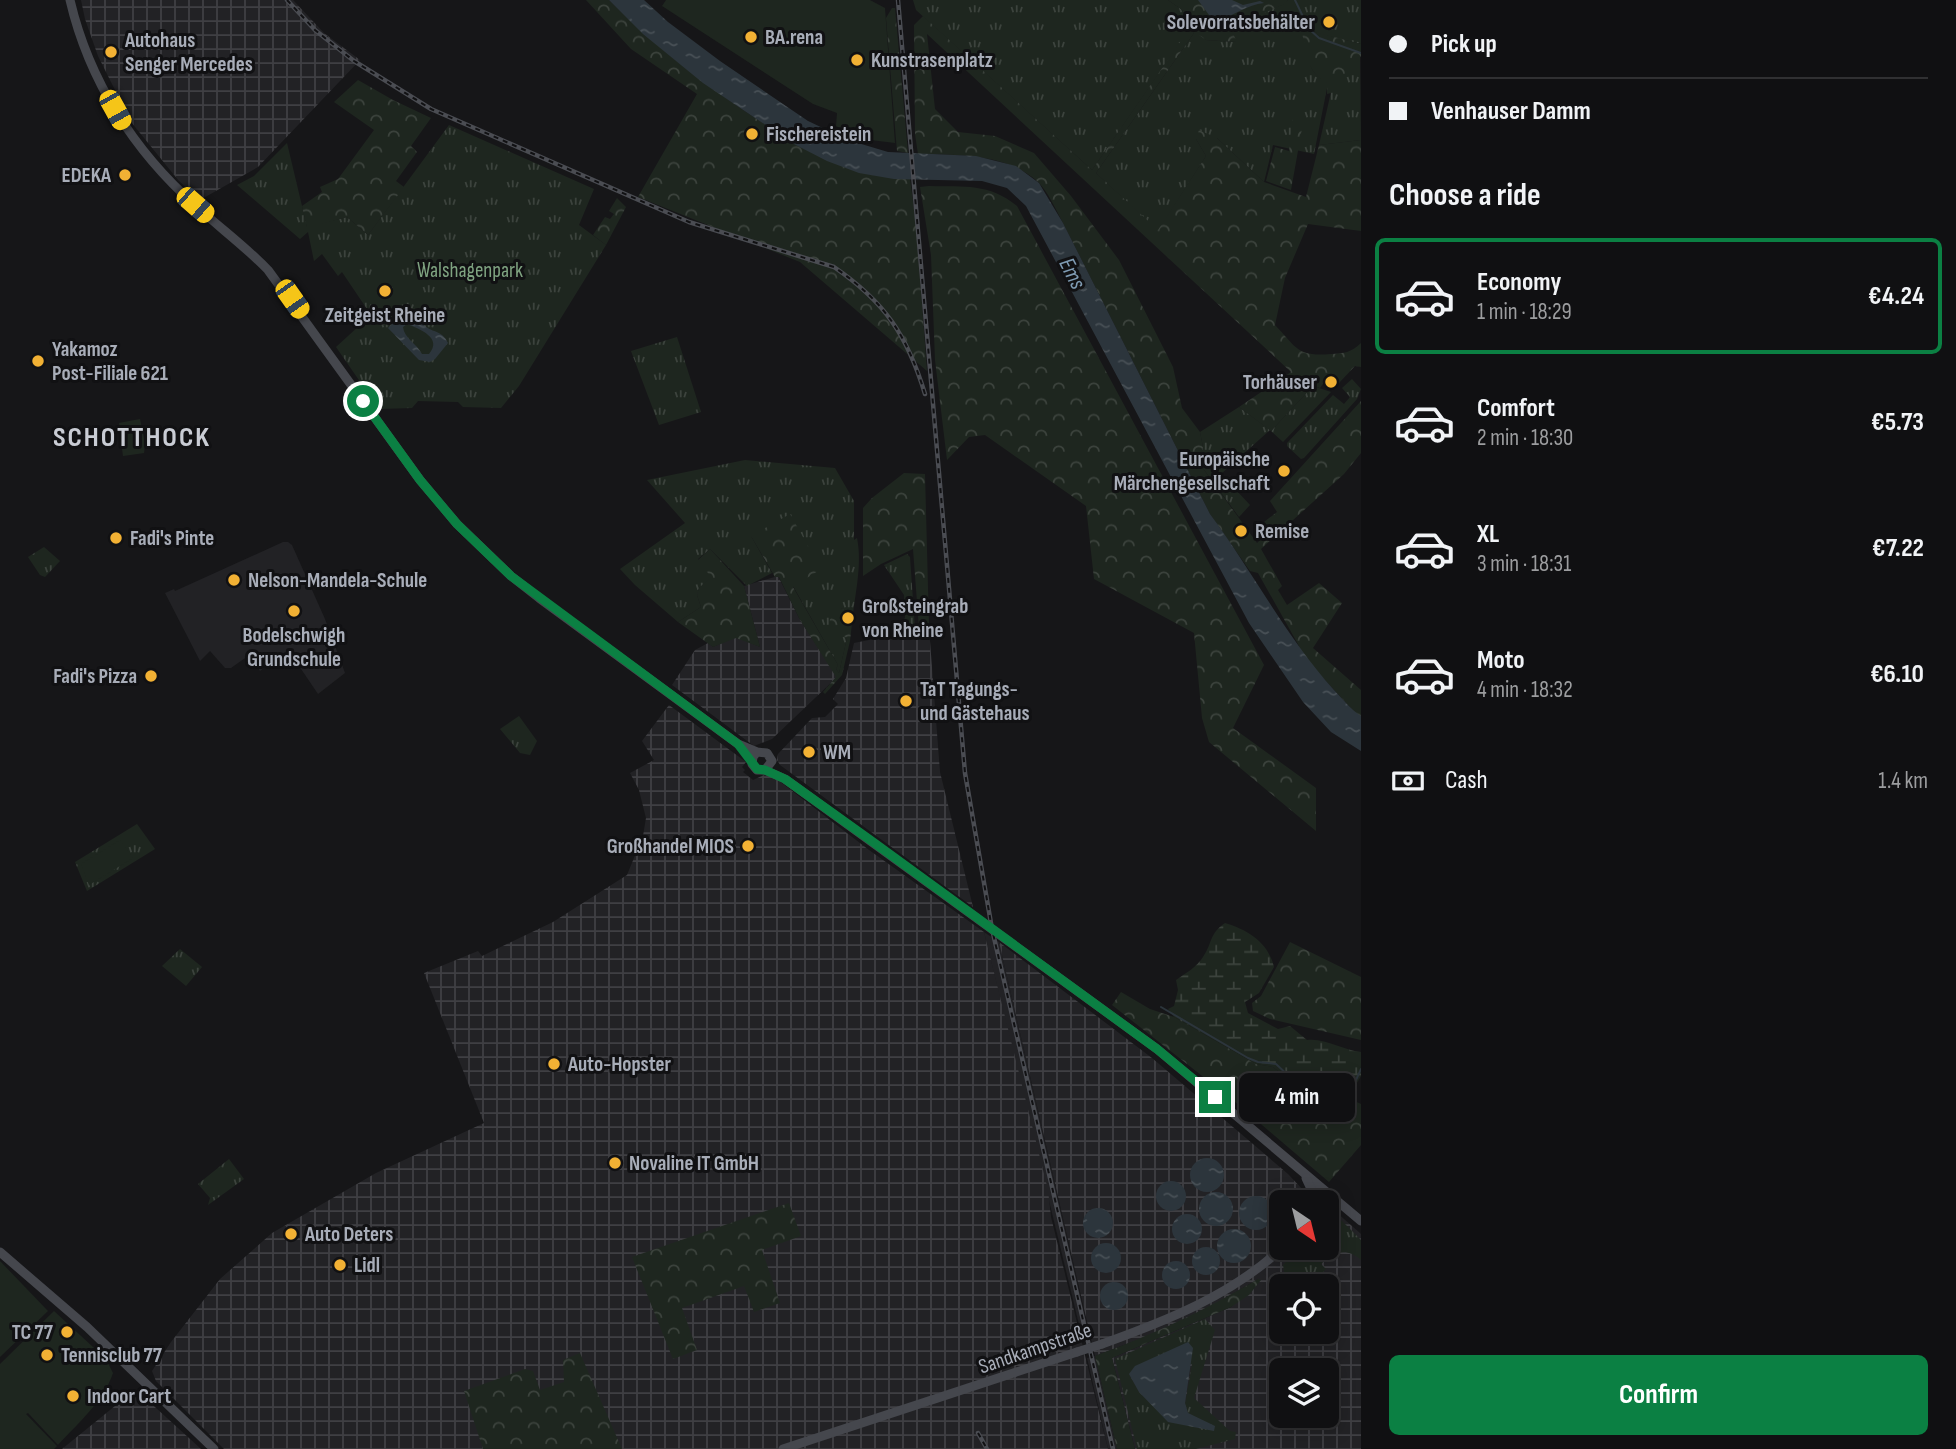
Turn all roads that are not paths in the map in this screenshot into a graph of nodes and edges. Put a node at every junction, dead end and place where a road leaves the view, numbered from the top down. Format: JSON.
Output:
{"nodes":[{"id":1,"x":70,"y":0,"type":"edge"},
{"id":2,"x":755,"y":756,"type":"junction"},
{"id":3,"x":772,"y":761,"type":"junction"},
{"id":4,"x":765,"y":770,"type":"junction"},
{"id":5,"x":785,"y":779,"type":"junction"},
{"id":6,"x":1291,"y":1161,"type":"junction"},
{"id":7,"x":1312,"y":1190,"type":"edge"},
{"id":8,"x":1319,"y":1190,"type":"edge"},
{"id":9,"x":1339,"y":1207,"type":"edge"},
{"id":10,"x":1361,"y":1221,"type":"edge"},
{"id":11,"x":0,"y":1252,"type":"edge"},
{"id":12,"x":1269,"y":1260,"type":"edge"},
{"id":13,"x":214,"y":1449,"type":"edge"},
{"id":14,"x":783,"y":1449,"type":"edge"}],
"edges":[{"from":1,"to":2,"type":"main road"},
{"from":2,"to":3,"type":"main road"},
{"from":2,"to":4,"type":"main road"},
{"from":3,"to":4,"type":"main road"},
{"from":3,"to":5,"type":"main road"},
{"from":4,"to":5,"type":"main road"},
{"from":5,"to":6,"type":"main road"},
{"from":6,"to":7,"type":"main road"},
{"from":6,"to":8,"type":"main road"},
{"from":9,"to":10,"type":"main road"},
{"from":11,"to":13,"type":"main road"},
{"from":12,"to":14,"type":"main road","name":"Sandkampstraße","bridge":true}]}
